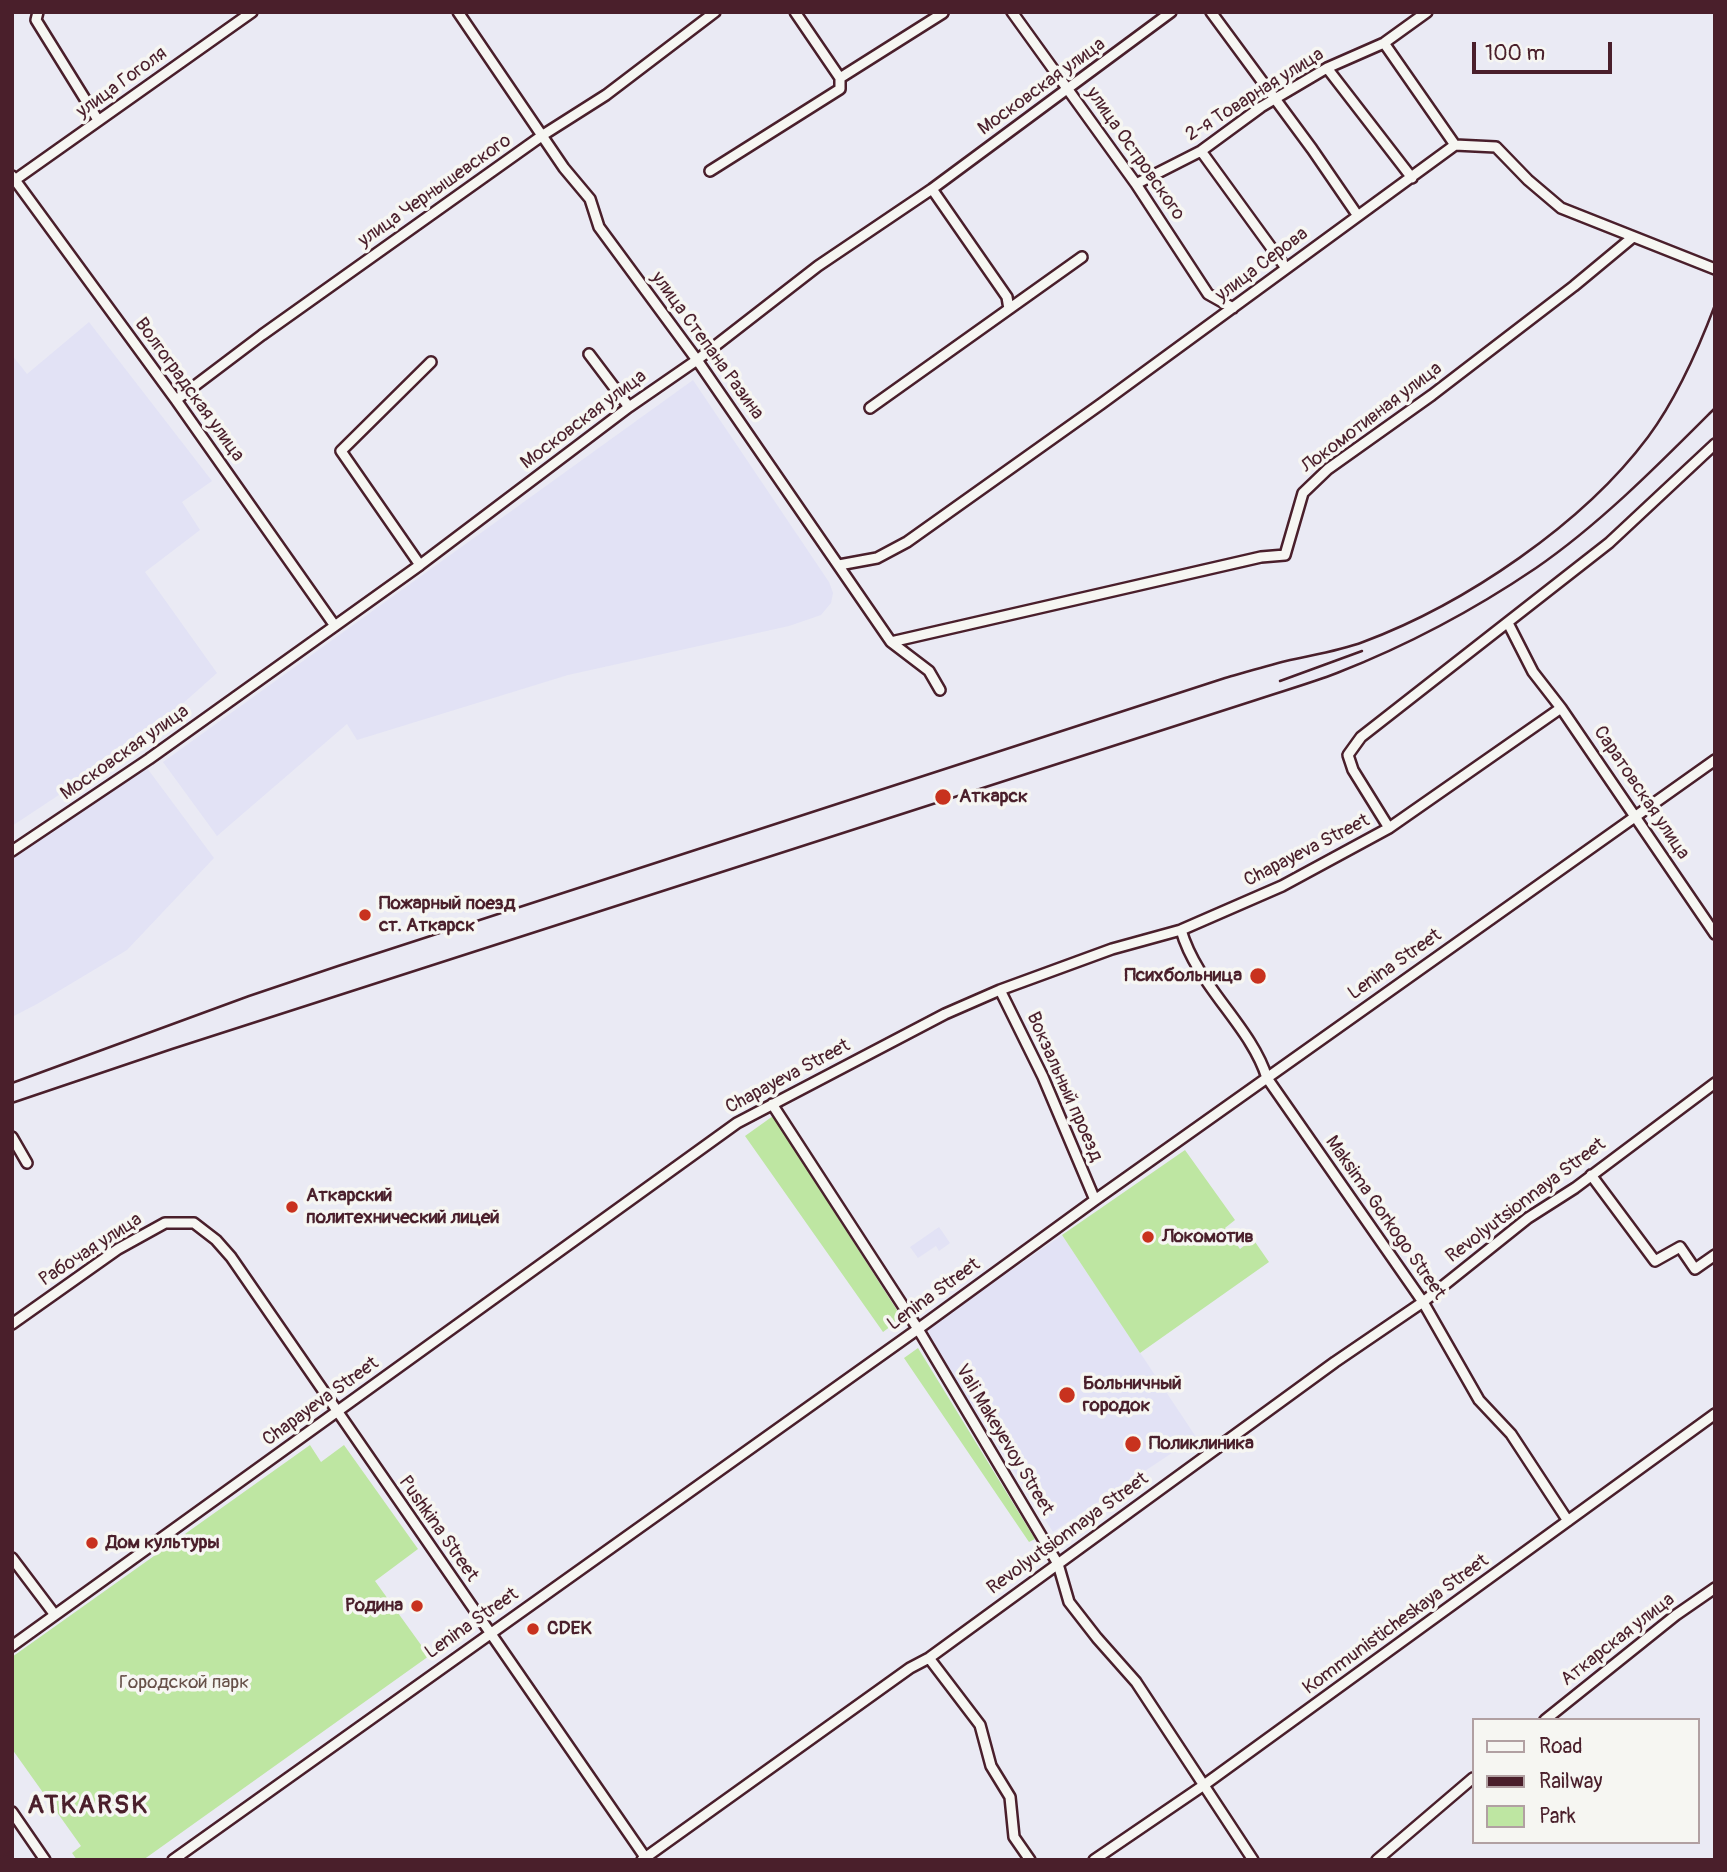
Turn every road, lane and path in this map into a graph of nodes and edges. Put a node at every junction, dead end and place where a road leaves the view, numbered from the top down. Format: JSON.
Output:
{"nodes":[{"id":1,"x":38,"y":12,"type":"edge"},
{"id":2,"x":252,"y":12,"type":"edge"},
{"id":3,"x":458,"y":12,"type":"edge"},
{"id":4,"x":715,"y":12,"type":"edge"},
{"id":5,"x":795,"y":12,"type":"edge"},
{"id":6,"x":1012,"y":12,"type":"edge"},
{"id":7,"x":1171,"y":12,"type":"edge"},
{"id":8,"x":1212,"y":12,"type":"edge"},
{"id":9,"x":1427,"y":12,"type":"edge"},
{"id":10,"x":943,"y":13,"type":"edge"},
{"id":11,"x":1384,"y":43,"type":"junction"},
{"id":12,"x":1327,"y":68,"type":"junction"},
{"id":13,"x":840,"y":78,"type":"junction"},
{"id":14,"x":1069,"y":89,"type":"junction"},
{"id":15,"x":1275,"y":100,"type":"junction"},
{"id":16,"x":98,"y":120,"type":"junction"},
{"id":17,"x":543,"y":135,"type":"junction"},
{"id":18,"x":1455,"y":145,"type":"junction"},
{"id":19,"x":1201,"y":151,"type":"junction"},
{"id":20,"x":710,"y":172,"type":"dead end"},
{"id":21,"x":1412,"y":178,"type":"junction"},
{"id":22,"x":13,"y":179,"type":"edge"},
{"id":23,"x":1136,"y":184,"type":"junction"},
{"id":24,"x":932,"y":189,"type":"junction"},
{"id":25,"x":1358,"y":216,"type":"junction"},
{"id":26,"x":1633,"y":237,"type":"junction"},
{"id":27,"x":1082,"y":257,"type":"dead end"},
{"id":28,"x":1286,"y":268,"type":"junction"},
{"id":29,"x":1715,"y":269,"type":"edge"},
{"id":30,"x":1233,"y":308,"type":"junction"},
{"id":31,"x":1009,"y":309,"type":"junction"},
{"id":32,"x":589,"y":354,"type":"dead end"},
{"id":33,"x":697,"y":360,"type":"junction"},
{"id":34,"x":431,"y":362,"type":"dead end"},
{"id":35,"x":176,"y":400,"type":"junction"},
{"id":36,"x":629,"y":407,"type":"junction"},
{"id":37,"x":870,"y":408,"type":"dead end"},
{"id":38,"x":1715,"y":444,"type":"edge"},
{"id":39,"x":420,"y":565,"type":"junction"},
{"id":40,"x":839,"y":565,"type":"junction"},
{"id":41,"x":1508,"y":623,"type":"junction"},
{"id":42,"x":335,"y":626,"type":"junction"},
{"id":43,"x":891,"y":642,"type":"junction"},
{"id":44,"x":940,"y":690,"type":"dead end"},
{"id":45,"x":1561,"y":708,"type":"junction"},
{"id":46,"x":1715,"y":760,"type":"edge"},
{"id":47,"x":1634,"y":817,"type":"junction"},
{"id":48,"x":1389,"y":828,"type":"junction"},
{"id":49,"x":12,"y":851,"type":"edge"},
{"id":50,"x":1181,"y":930,"type":"junction"},
{"id":51,"x":1715,"y":933,"type":"edge"},
{"id":52,"x":1000,"y":990,"type":"junction"},
{"id":53,"x":1267,"y":1078,"type":"junction"},
{"id":54,"x":1715,"y":1083,"type":"edge"},
{"id":55,"x":772,"y":1104,"type":"junction"},
{"id":56,"x":12,"y":1137,"type":"edge"},
{"id":57,"x":27,"y":1163,"type":"dead end"},
{"id":58,"x":1591,"y":1175,"type":"junction"},
{"id":59,"x":1094,"y":1200,"type":"junction"},
{"id":60,"x":194,"y":1223,"type":"joint"},
{"id":61,"x":1715,"y":1255,"type":"edge"},
{"id":62,"x":1423,"y":1302,"type":"junction"},
{"id":63,"x":12,"y":1324,"type":"edge"},
{"id":64,"x":918,"y":1329,"type":"junction"},
{"id":65,"x":337,"y":1413,"type":"junction"},
{"id":66,"x":1715,"y":1414,"type":"edge"},
{"id":67,"x":1568,"y":1521,"type":"junction"},
{"id":68,"x":12,"y":1558,"type":"edge"},
{"id":69,"x":1058,"y":1563,"type":"junction"},
{"id":70,"x":1715,"y":1588,"type":"edge"},
{"id":71,"x":55,"y":1615,"type":"junction"},
{"id":72,"x":489,"y":1633,"type":"junction"},
{"id":73,"x":12,"y":1646,"type":"edge"},
{"id":74,"x":929,"y":1658,"type":"junction"},
{"id":75,"x":1547,"y":1718,"type":"edge"},
{"id":76,"x":1472,"y":1779,"type":"edge"},
{"id":77,"x":1204,"y":1785,"type":"junction"},
{"id":78,"x":12,"y":1812,"type":"edge"},
{"id":79,"x":644,"y":1859,"type":"edge"},
{"id":80,"x":45,"y":1860,"type":"edge"},
{"id":81,"x":173,"y":1860,"type":"edge"},
{"id":82,"x":1030,"y":1860,"type":"edge"},
{"id":83,"x":1094,"y":1860,"type":"edge"},
{"id":84,"x":1253,"y":1860,"type":"edge"},
{"id":85,"x":1377,"y":1860,"type":"edge"}],
"edges":[{"from":1,"to":16,"type":"street"},
{"from":2,"to":16,"type":"street","name":"улица Гоголя"},
{"from":3,"to":17,"type":"street","name":"улица Степана Разина"},
{"from":4,"to":17,"type":"street","name":"улица Чернышевского"},
{"from":5,"to":13,"type":"street"},
{"from":6,"to":14,"type":"street","name":"улица Островского"},
{"from":7,"to":14,"type":"street","name":"Московская улица"},
{"from":8,"to":15,"type":"street"},
{"from":9,"to":11,"type":"street","name":"2-я Товарная улица"},
{"from":10,"to":13,"type":"street"},
{"from":11,"to":12,"type":"street","name":"2-я Товарная улица"},
{"from":11,"to":18,"type":"street"},
{"from":12,"to":15,"type":"street","name":"2-я Товарная улица"},
{"from":12,"to":21,"type":"street"},
{"from":13,"to":20,"type":"street"},
{"from":14,"to":23,"type":"street","name":"улица Островского"},
{"from":14,"to":24,"type":"street","name":"Московская улица"},
{"from":15,"to":19,"type":"street","name":"2-я Товарная улица"},
{"from":15,"to":25,"type":"street"},
{"from":16,"to":22,"type":"street","name":"улица Гоголя"},
{"from":17,"to":33,"type":"street","name":"улица Степана Разина"},
{"from":17,"to":35,"type":"street","name":"улица Чернышевского"},
{"from":18,"to":21,"type":"street","name":"улица Серова"},
{"from":18,"to":26,"type":"street"},
{"from":19,"to":23,"type":"street","name":"2-я Товарная улица"},
{"from":19,"to":28,"type":"street"},
{"from":21,"to":25,"type":"street","name":"улица Серова"},
{"from":22,"to":35,"type":"street","name":"Волгоградская улица"},
{"from":23,"to":30,"type":"street","name":"улица Островского"},
{"from":24,"to":31,"type":"street"},
{"from":24,"to":33,"type":"street","name":"Московская улица"},
{"from":25,"to":28,"type":"street","name":"улица Серова"},
{"from":26,"to":29,"type":"street"},
{"from":26,"to":43,"type":"street","name":"Локомотивная улица"},
{"from":27,"to":31,"type":"street"},
{"from":28,"to":30,"type":"street","name":"улица Серова"},
{"from":30,"to":40,"type":"street","name":"улица Серова"},
{"from":31,"to":37,"type":"street"},
{"from":32,"to":36,"type":"street"},
{"from":33,"to":36,"type":"street","name":"Московская улица"},
{"from":33,"to":40,"type":"street","name":"улица Степана Разина"},
{"from":34,"to":39,"type":"street"},
{"from":35,"to":42,"type":"street","name":"Волгоградская улица"},
{"from":36,"to":39,"type":"street","name":"Московская улица"},
{"from":38,"to":41,"type":"street"},
{"from":39,"to":42,"type":"street","name":"Московская улица"},
{"from":40,"to":43,"type":"street","name":"улица Степана Разина"},
{"from":41,"to":45,"type":"street"},
{"from":41,"to":48,"type":"street"},
{"from":42,"to":49,"type":"street","name":"Московская улица"},
{"from":43,"to":44,"type":"street","name":"улица Степана Разина"},
{"from":45,"to":47,"type":"street","name":"Саратовская улица"},
{"from":45,"to":48,"type":"street","name":"Chapayeva Street"},
{"from":46,"to":47,"type":"street","name":"Lenina Street"},
{"from":47,"to":51,"type":"street","name":"Саратовская улица"},
{"from":47,"to":53,"type":"street","name":"Lenina Street"},
{"from":48,"to":50,"type":"street","name":"Chapayeva Street"},
{"from":50,"to":52,"type":"street","name":"Chapayeva Street"},
{"from":50,"to":53,"type":"street","name":"Maksima Gorkogo Street"},
{"from":52,"to":55,"type":"street","name":"Chapayeva Street"},
{"from":52,"to":59,"type":"street","name":"Вокзальный проезд"},
{"from":53,"to":59,"type":"street","name":"Lenina Street"},
{"from":53,"to":62,"type":"street","name":"Maksima Gorkogo Street"},
{"from":54,"to":58,"type":"street","name":"Revolyutsionnaya Street"},
{"from":55,"to":64,"type":"street","name":"Vali Makeyevoy Street"},
{"from":55,"to":65,"type":"street","name":"Chapayeva Street"},
{"from":56,"to":57,"type":"street"},
{"from":58,"to":61,"type":"street"},
{"from":58,"to":62,"type":"street","name":"Revolyutsionnaya Street"},
{"from":59,"to":64,"type":"street","name":"Lenina Street"},
{"from":60,"to":63,"type":"street","name":"Рабочая улица"},
{"from":60,"to":65,"type":"street","name":"Pushkina Street"},
{"from":62,"to":67,"type":"street","name":"Maksima Gorkogo Street"},
{"from":62,"to":69,"type":"street","name":"Revolyutsionnaya Street"},
{"from":64,"to":69,"type":"street","name":"Vali Makeyevoy Street"},
{"from":64,"to":72,"type":"street","name":"Lenina Street"},
{"from":65,"to":71,"type":"street","name":"Chapayeva Street"},
{"from":65,"to":72,"type":"street","name":"Pushkina Street"},
{"from":66,"to":67,"type":"street","name":"Kommunisticheskaya Street"},
{"from":67,"to":77,"type":"street","name":"Kommunisticheskaya Street"},
{"from":68,"to":71,"type":"street"},
{"from":69,"to":74,"type":"street","name":"Revolyutsionnaya Street"},
{"from":69,"to":77,"type":"street","name":"Vali Makeyevoy Street"},
{"from":70,"to":75,"type":"street","name":"Аткарская улица"},
{"from":71,"to":73,"type":"street","name":"Chapayeva Street"},
{"from":72,"to":79,"type":"street","name":"Pushkina Street"},
{"from":72,"to":81,"type":"street","name":"Lenina Street"},
{"from":74,"to":79,"type":"street","name":"Revolyutsionnaya Street"},
{"from":74,"to":82,"type":"street"},
{"from":76,"to":85,"type":"street"},
{"from":77,"to":83,"type":"street","name":"Kommunisticheskaya Street"},
{"from":77,"to":84,"type":"street","name":"Vali Makeyevoy Street"},
{"from":78,"to":80,"type":"street"}]}
